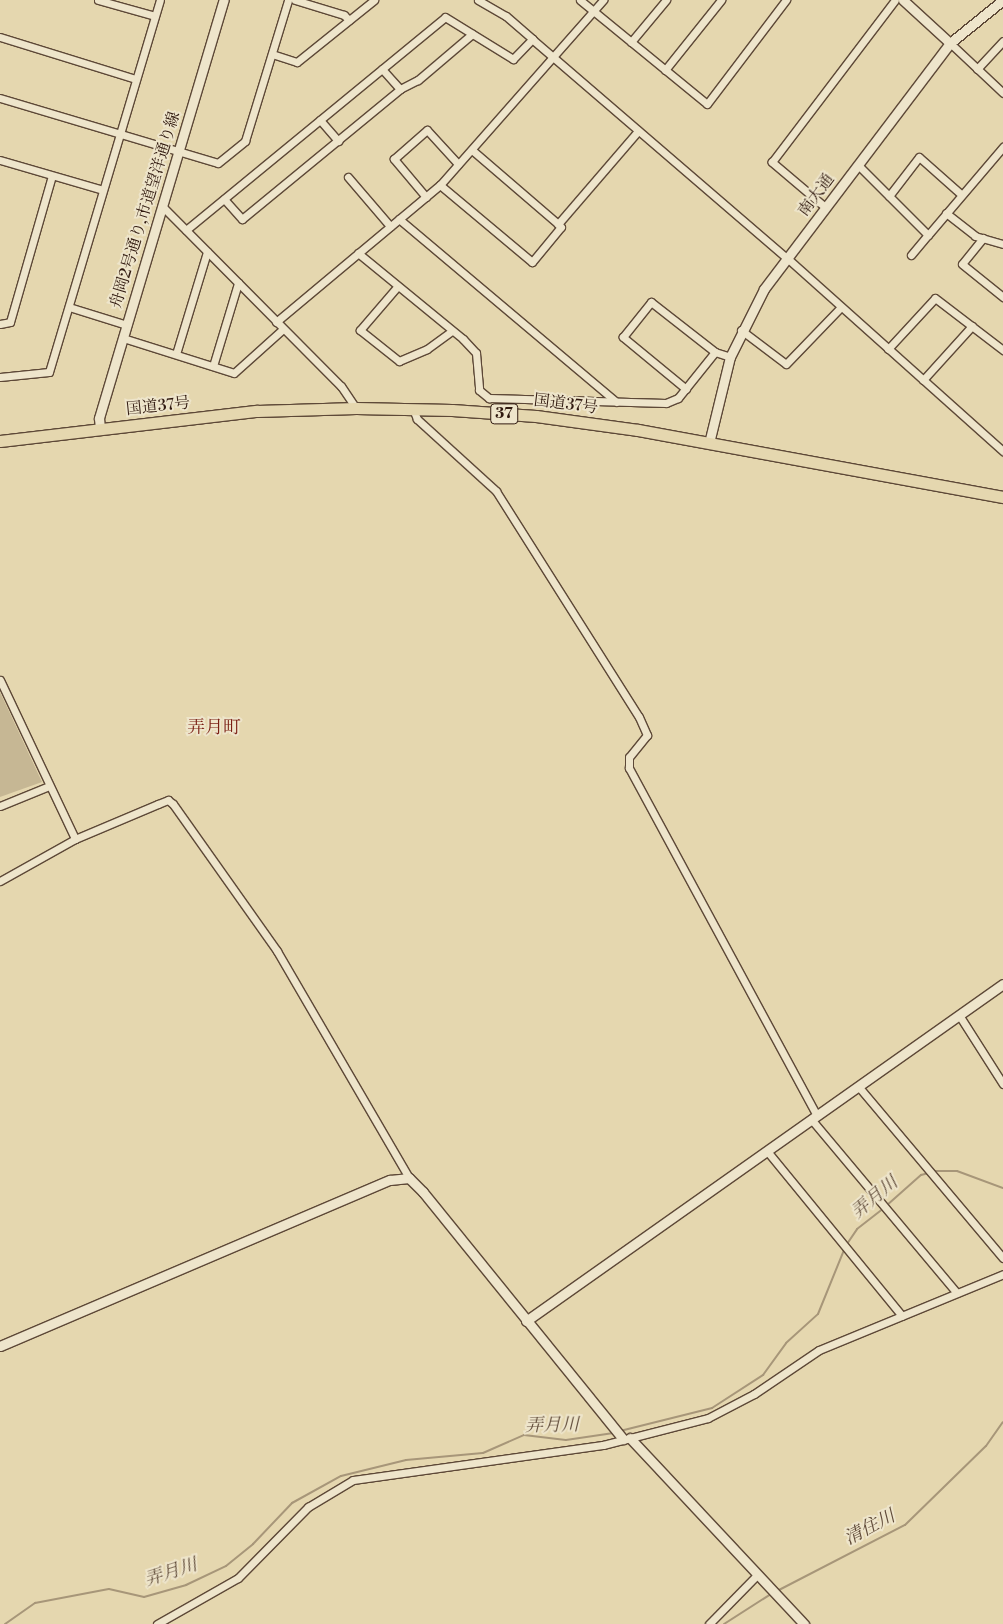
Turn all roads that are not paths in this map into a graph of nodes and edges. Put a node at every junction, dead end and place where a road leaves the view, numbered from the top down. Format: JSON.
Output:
{"nodes":[{"id":1,"x":102,"y":0,"type":"edge"},
{"id":2,"x":160,"y":0,"type":"edge"},
{"id":3,"x":224,"y":0,"type":"edge"},
{"id":4,"x":288,"y":0,"type":"edge"},
{"id":5,"x":295,"y":0,"type":"edge"},
{"id":6,"x":374,"y":0,"type":"edge"},
{"id":7,"x":478,"y":0,"type":"edge"},
{"id":8,"x":580,"y":0,"type":"edge"},
{"id":9,"x":603,"y":0,"type":"edge"},
{"id":10,"x":666,"y":0,"type":"edge"},
{"id":11,"x":721,"y":0,"type":"edge"},
{"id":12,"x":786,"y":0,"type":"edge"},
{"id":13,"x":895,"y":0,"type":"edge"},
{"id":14,"x":903,"y":0,"type":"edge"},
{"id":15,"x":1003,"y":0,"type":"edge"},
{"id":16,"x":594,"y":11,"type":"junction"},
{"id":17,"x":155,"y":16,"type":"junction"},
{"id":18,"x":349,"y":20,"type":"junction"},
{"id":19,"x":472,"y":34,"type":"junction"},
{"id":20,"x":0,"y":37,"type":"edge"},
{"id":21,"x":532,"y":39,"type":"junction"},
{"id":22,"x":1003,"y":41,"type":"edge"},
{"id":23,"x":631,"y":42,"type":"junction"},
{"id":24,"x":950,"y":43,"type":"junction"},
{"id":25,"x":272,"y":54,"type":"junction"},
{"id":26,"x":554,"y":58,"type":"junction"},
{"id":27,"x":382,"y":69,"type":"junction"},
{"id":28,"x":665,"y":70,"type":"junction"},
{"id":29,"x":977,"y":70,"type":"junction"},
{"id":30,"x":136,"y":79,"type":"junction"},
{"id":31,"x":400,"y":89,"type":"junction"},
{"id":32,"x":1003,"y":94,"type":"edge"},
{"id":33,"x":0,"y":98,"type":"edge"},
{"id":34,"x":320,"y":120,"type":"junction"},
{"id":35,"x":638,"y":131,"type":"junction"},
{"id":36,"x":119,"y":134,"type":"junction"},
{"id":37,"x":338,"y":141,"type":"junction"},
{"id":38,"x":1003,"y":147,"type":"edge"},
{"id":39,"x":472,"y":150,"type":"junction"},
{"id":40,"x":178,"y":152,"type":"junction"},
{"id":41,"x":0,"y":162,"type":"edge"},
{"id":42,"x":458,"y":164,"type":"junction"},
{"id":43,"x":858,"y":165,"type":"junction"},
{"id":44,"x":52,"y":176,"type":"junction"},
{"id":45,"x":348,"y":177,"type":"dead end"},
{"id":46,"x":440,"y":185,"type":"junction"},
{"id":47,"x":103,"y":190,"type":"junction"},
{"id":48,"x":962,"y":195,"type":"junction"},
{"id":49,"x":889,"y":196,"type":"junction"},
{"id":50,"x":426,"y":197,"type":"junction"},
{"id":51,"x":224,"y":199,"type":"junction"},
{"id":52,"x":162,"y":206,"type":"junction"},
{"id":53,"x":826,"y":207,"type":"junction"},
{"id":54,"x":946,"y":213,"type":"junction"},
{"id":55,"x":399,"y":219,"type":"junction"},
{"id":56,"x":558,"y":224,"type":"junction"},
{"id":57,"x":390,"y":226,"type":"junction"},
{"id":58,"x":186,"y":230,"type":"junction"},
{"id":59,"x":928,"y":235,"type":"junction"},
{"id":60,"x":983,"y":238,"type":"junction"},
{"id":61,"x":1003,"y":244,"type":"edge"},
{"id":62,"x":207,"y":252,"type":"junction"},
{"id":63,"x":358,"y":253,"type":"junction"},
{"id":64,"x":911,"y":255,"type":"dead end"},
{"id":65,"x":787,"y":258,"type":"junction"},
{"id":66,"x":238,"y":284,"type":"junction"},
{"id":67,"x":397,"y":287,"type":"junction"},
{"id":68,"x":1003,"y":297,"type":"edge"},
{"id":69,"x":69,"y":307,"type":"junction"},
{"id":70,"x":841,"y":307,"type":"junction"},
{"id":71,"x":276,"y":322,"type":"junction"},
{"id":72,"x":0,"y":324,"type":"edge"},
{"id":73,"x":127,"y":325,"type":"junction"},
{"id":74,"x":972,"y":326,"type":"junction"},
{"id":75,"x":283,"y":329,"type":"junction"},
{"id":76,"x":741,"y":330,"type":"junction"},
{"id":77,"x":452,"y":331,"type":"junction"},
{"id":78,"x":123,"y":338,"type":"junction"},
{"id":79,"x":888,"y":349,"type":"junction"},
{"id":80,"x":1003,"y":350,"type":"edge"},
{"id":81,"x":715,"y":352,"type":"junction"},
{"id":82,"x":176,"y":354,"type":"junction"},
{"id":83,"x":730,"y":357,"type":"junction"},
{"id":84,"x":213,"y":366,"type":"junction"},
{"id":85,"x":0,"y":377,"type":"edge"},
{"id":86,"x":923,"y":380,"type":"junction"},
{"id":87,"x":686,"y":389,"type":"junction"},
{"id":88,"x":616,"y":402,"type":"junction"},
{"id":89,"x":356,"y":408,"type":"junction"},
{"id":90,"x":413,"y":409,"type":"junction"},
{"id":91,"x":100,"y":429,"type":"junction"},
{"id":92,"x":0,"y":441,"type":"edge"},
{"id":93,"x":709,"y":443,"type":"junction"},
{"id":94,"x":1003,"y":451,"type":"edge"},
{"id":95,"x":1003,"y":497,"type":"edge"},
{"id":96,"x":0,"y":680,"type":"edge"},
{"id":97,"x":49,"y":786,"type":"junction"},
{"id":98,"x":0,"y":806,"type":"edge"},
{"id":99,"x":75,"y":839,"type":"junction"},
{"id":100,"x":0,"y":881,"type":"edge"},
{"id":101,"x":1003,"y":984,"type":"edge"},
{"id":102,"x":959,"y":1015,"type":"junction"},
{"id":103,"x":1003,"y":1084,"type":"edge"},
{"id":104,"x":858,"y":1086,"type":"junction"},
{"id":105,"x":814,"y":1117,"type":"junction"},
{"id":106,"x":767,"y":1151,"type":"junction"},
{"id":107,"x":409,"y":1178,"type":"junction"},
{"id":108,"x":1003,"y":1258,"type":"edge"},
{"id":109,"x":1003,"y":1274,"type":"edge"},
{"id":110,"x":957,"y":1293,"type":"junction"},
{"id":111,"x":902,"y":1316,"type":"junction"},
{"id":112,"x":526,"y":1320,"type":"junction"},
{"id":113,"x":0,"y":1346,"type":"edge"},
{"id":114,"x":626,"y":1438,"type":"junction"},
{"id":115,"x":757,"y":1575,"type":"junction"},
{"id":116,"x":157,"y":1624,"type":"edge"},
{"id":117,"x":709,"y":1624,"type":"edge"},
{"id":118,"x":804,"y":1624,"type":"edge"}],
"edges":[{"from":1,"to":17,"type":"street"},
{"from":2,"to":17,"type":"street"},
{"from":3,"to":40,"type":"street","name":"舟岡2号通り,市道望洋通り線"},
{"from":4,"to":25,"type":"street"},
{"from":5,"to":18,"type":"street"},
{"from":6,"to":18,"type":"street"},
{"from":7,"to":21,"type":"street"},
{"from":8,"to":16,"type":"street"},
{"from":9,"to":16,"type":"street"},
{"from":10,"to":23,"type":"street"},
{"from":11,"to":28,"type":"street"},
{"from":12,"to":28,"type":"street"},
{"from":13,"to":53,"type":"street"},
{"from":14,"to":24,"type":"street"},
{"from":15,"to":24,"type":"street","name":"南大通"},
{"from":16,"to":23,"type":"street"},
{"from":16,"to":26,"type":"street"},
{"from":17,"to":30,"type":"street"},
{"from":18,"to":25,"type":"street"},
{"from":19,"to":21,"type":"street"},
{"from":19,"to":27,"type":"street"},
{"from":19,"to":31,"type":"street"},
{"from":20,"to":30,"type":"street"},
{"from":21,"to":26,"type":"street"},
{"from":22,"to":29,"type":"street"},
{"from":23,"to":28,"type":"street"},
{"from":24,"to":29,"type":"street"},
{"from":24,"to":43,"type":"street","name":"南大通"},
{"from":25,"to":40,"type":"street"},
{"from":26,"to":35,"type":"street"},
{"from":26,"to":39,"type":"street"},
{"from":27,"to":31,"type":"street"},
{"from":27,"to":34,"type":"street"},
{"from":29,"to":32,"type":"street"},
{"from":30,"to":36,"type":"street"},
{"from":31,"to":37,"type":"street"},
{"from":33,"to":36,"type":"street"},
{"from":34,"to":37,"type":"street"},
{"from":34,"to":51,"type":"street"},
{"from":35,"to":56,"type":"street"},
{"from":35,"to":65,"type":"street"},
{"from":36,"to":40,"type":"street"},
{"from":36,"to":47,"type":"street"},
{"from":37,"to":51,"type":"street"},
{"from":38,"to":48,"type":"street"},
{"from":39,"to":42,"type":"street"},
{"from":39,"to":56,"type":"street"},
{"from":40,"to":52,"type":"street","name":"舟岡2号通り,市道望洋通り線"},
{"from":41,"to":44,"type":"street"},
{"from":42,"to":46,"type":"street"},
{"from":42,"to":50,"type":"street"},
{"from":43,"to":49,"type":"street"},
{"from":43,"to":53,"type":"street","name":"南大通"},
{"from":44,"to":47,"type":"street"},
{"from":44,"to":72,"type":"street"},
{"from":45,"to":57,"type":"street"},
{"from":46,"to":50,"type":"street"},
{"from":46,"to":56,"type":"street"},
{"from":47,"to":69,"type":"street"},
{"from":48,"to":49,"type":"street"},
{"from":48,"to":54,"type":"street"},
{"from":49,"to":59,"type":"street"},
{"from":50,"to":55,"type":"street"},
{"from":51,"to":58,"type":"street"},
{"from":52,"to":58,"type":"street"},
{"from":52,"to":73,"type":"street","name":"舟岡2号通り,市道望洋通り線"},
{"from":53,"to":65,"type":"street","name":"南大通"},
{"from":54,"to":59,"type":"street"},
{"from":54,"to":60,"type":"street"},
{"from":55,"to":57,"type":"street"},
{"from":55,"to":88,"type":"street"},
{"from":57,"to":63,"type":"street"},
{"from":58,"to":62,"type":"street"},
{"from":59,"to":64,"type":"street"},
{"from":60,"to":61,"type":"street"},
{"from":60,"to":68,"type":"street"},
{"from":62,"to":66,"type":"street"},
{"from":62,"to":82,"type":"street"},
{"from":63,"to":67,"type":"street"},
{"from":63,"to":71,"type":"street"},
{"from":65,"to":70,"type":"street"},
{"from":65,"to":76,"type":"street","name":"南大通"},
{"from":66,"to":71,"type":"street"},
{"from":66,"to":84,"type":"street"},
{"from":67,"to":77,"type":"street"},
{"from":67,"to":77,"type":"street"},
{"from":69,"to":73,"type":"street"},
{"from":69,"to":85,"type":"street"},
{"from":70,"to":76,"type":"street"},
{"from":70,"to":79,"type":"street"},
{"from":71,"to":75,"type":"street"},
{"from":73,"to":78,"type":"street","name":"舟岡2号通り,市道望洋通り線"},
{"from":74,"to":79,"type":"street"},
{"from":74,"to":80,"type":"street"},
{"from":74,"to":86,"type":"street"},
{"from":75,"to":84,"type":"street"},
{"from":75,"to":89,"type":"street"},
{"from":76,"to":83,"type":"street","name":"南大通"},
{"from":77,"to":88,"type":"street"},
{"from":78,"to":82,"type":"street"},
{"from":78,"to":91,"type":"street","name":"舟岡2号通り,市道望洋通り線"},
{"from":79,"to":86,"type":"street"},
{"from":81,"to":83,"type":"street"},
{"from":81,"to":87,"type":"street"},
{"from":81,"to":87,"type":"street"},
{"from":82,"to":84,"type":"street"},
{"from":83,"to":93,"type":"street","name":"南大通"},
{"from":86,"to":94,"type":"street"},
{"from":87,"to":88,"type":"street"},
{"from":89,"to":90,"type":"highway","name":"国道37号","number":"37"},
{"from":89,"to":91,"type":"highway","name":"国道37号","number":"37"},
{"from":90,"to":93,"type":"highway","name":"国道37号","number":"37"},
{"from":90,"to":105,"type":"street"},
{"from":91,"to":92,"type":"highway","name":"国道37号","number":"37"},
{"from":93,"to":95,"type":"highway","name":"国道37号","number":"37"},
{"from":96,"to":97,"type":"street"},
{"from":97,"to":98,"type":"street"},
{"from":97,"to":99,"type":"street"},
{"from":99,"to":100,"type":"street"},
{"from":99,"to":107,"type":"street"},
{"from":101,"to":102,"type":"street"},
{"from":102,"to":103,"type":"street"},
{"from":102,"to":104,"type":"street"},
{"from":104,"to":105,"type":"street"},
{"from":104,"to":108,"type":"street"},
{"from":105,"to":106,"type":"street"},
{"from":105,"to":110,"type":"street"},
{"from":106,"to":111,"type":"street"},
{"from":106,"to":112,"type":"street"},
{"from":107,"to":112,"type":"street"},
{"from":107,"to":113,"type":"street"},
{"from":109,"to":110,"type":"street"},
{"from":110,"to":111,"type":"street"},
{"from":111,"to":114,"type":"street"},
{"from":112,"to":114,"type":"street"},
{"from":114,"to":115,"type":"street"},
{"from":114,"to":116,"type":"street"},
{"from":115,"to":117,"type":"street"},
{"from":115,"to":118,"type":"street"}]}
